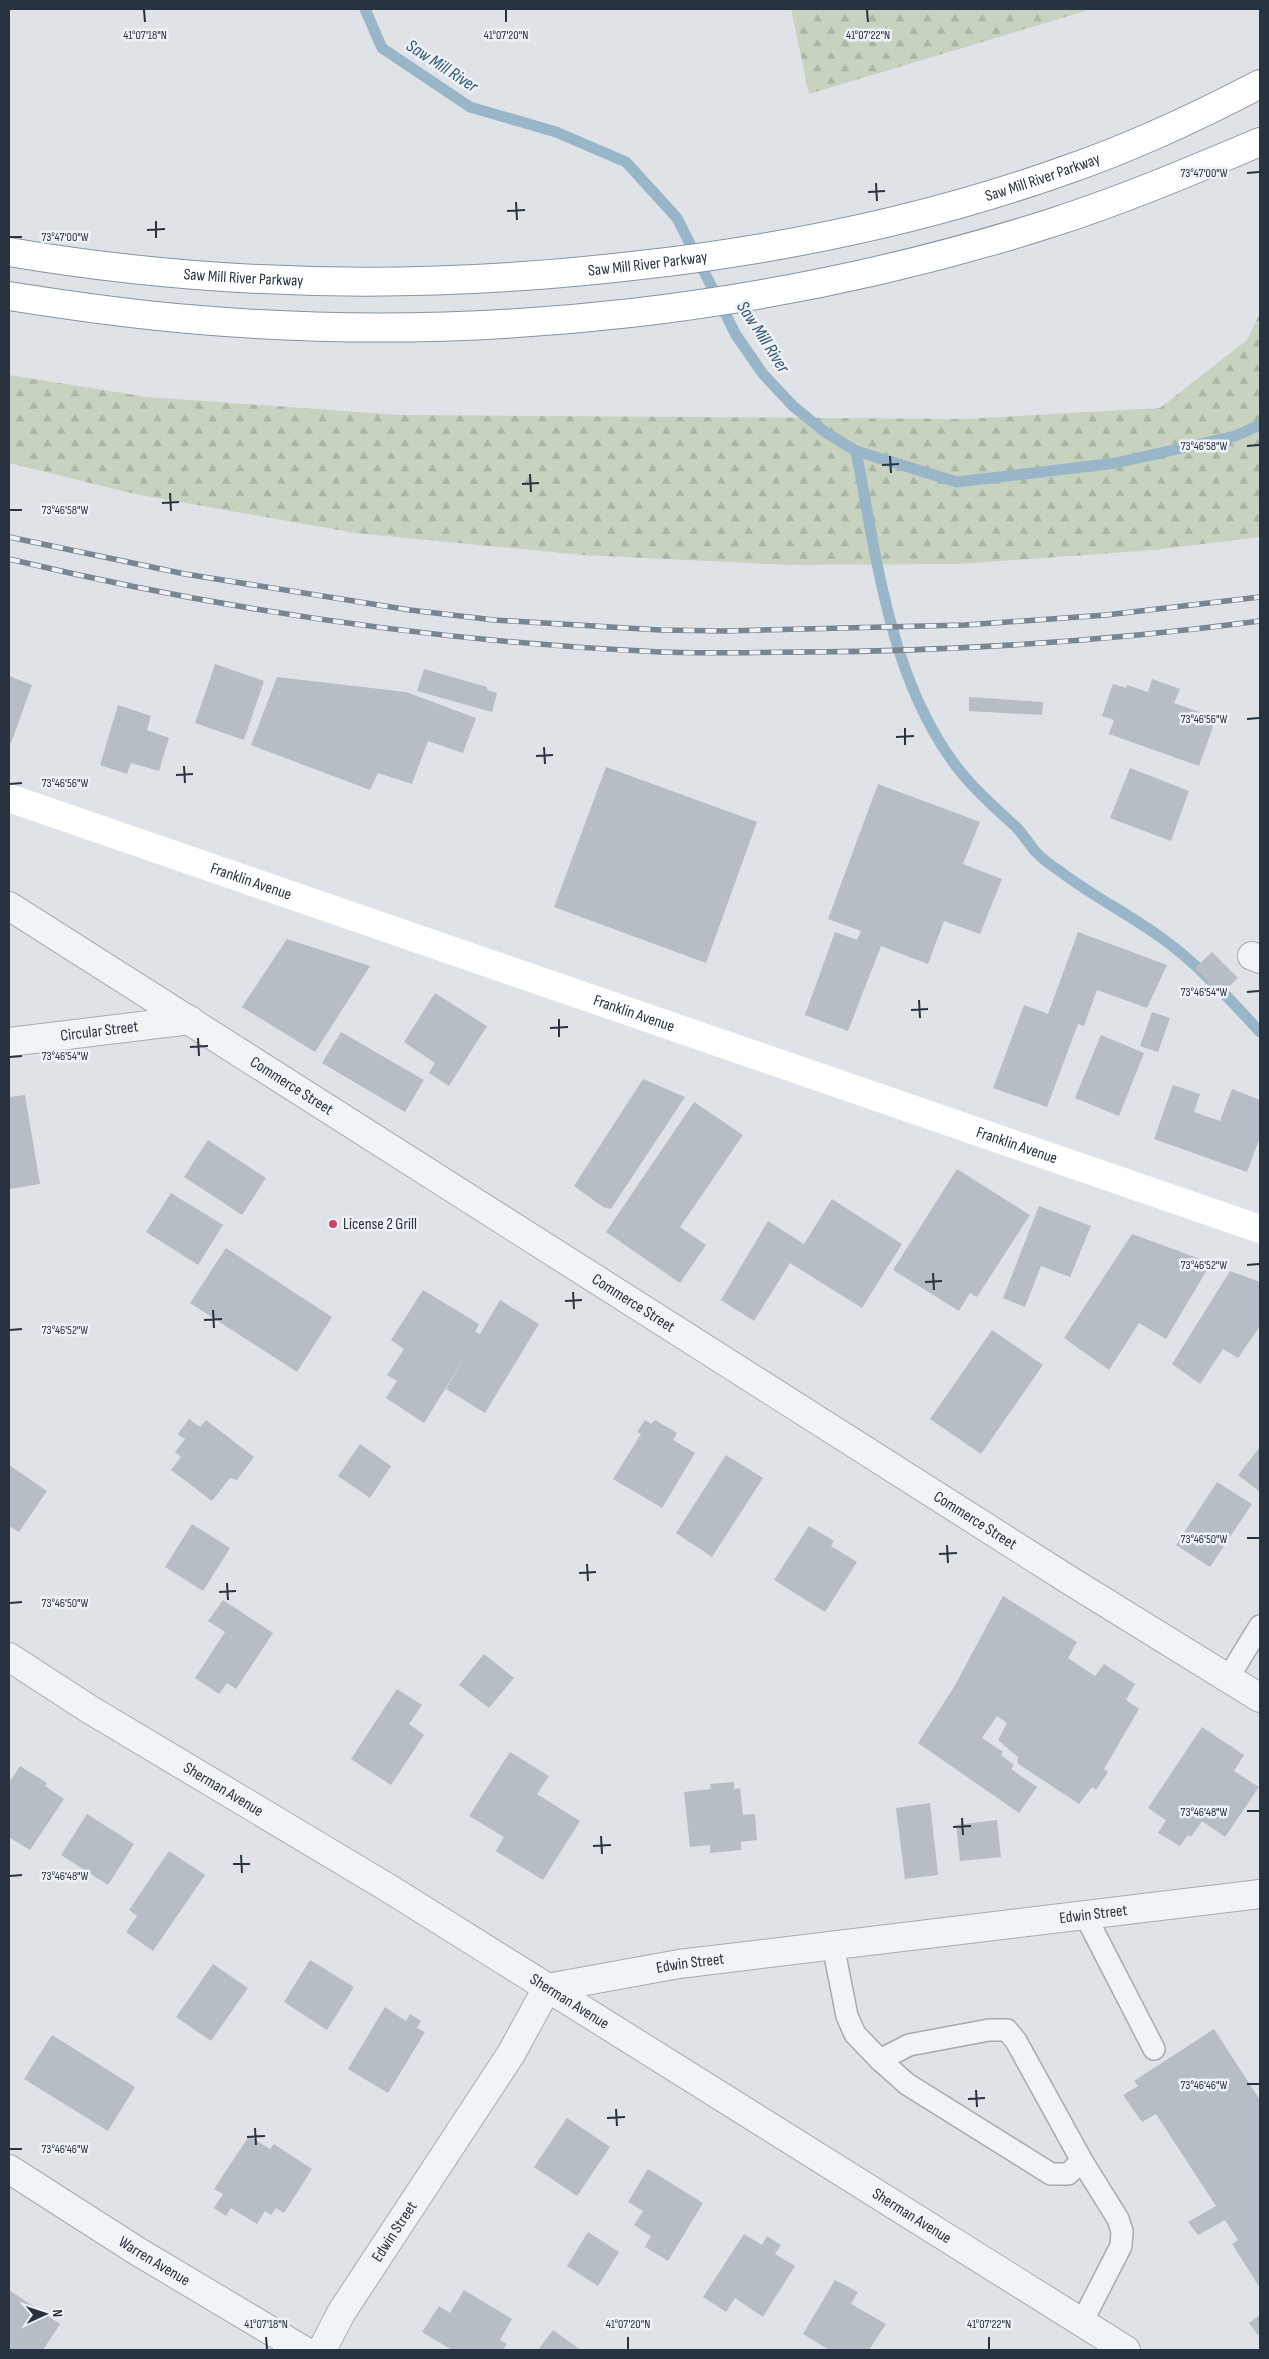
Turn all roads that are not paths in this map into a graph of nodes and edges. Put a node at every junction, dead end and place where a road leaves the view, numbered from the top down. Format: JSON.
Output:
{"nodes":[{"id":1,"x":1260,"y":84,"type":"edge"},
{"id":2,"x":1260,"y":142,"type":"edge"},
{"id":3,"x":9,"y":252,"type":"edge"},
{"id":4,"x":9,"y":296,"type":"edge"},
{"id":5,"x":9,"y":798,"type":"edge"},
{"id":6,"x":9,"y":906,"type":"edge"},
{"id":7,"x":190,"y":1020,"type":"junction"},
{"id":8,"x":9,"y":1042,"type":"edge"},
{"id":9,"x":1260,"y":1228,"type":"edge"},
{"id":10,"x":1260,"y":1626,"type":"edge"},
{"id":11,"x":9,"y":1657,"type":"edge"},
{"id":12,"x":1228,"y":1678,"type":"junction"},
{"id":13,"x":1260,"y":1698,"type":"edge"},
{"id":14,"x":1260,"y":1894,"type":"edge"},
{"id":15,"x":1085,"y":1915,"type":"junction"},
{"id":16,"x":832,"y":1945,"type":"junction"},
{"id":17,"x":547,"y":1988,"type":"junction"},
{"id":18,"x":1154,"y":2049,"type":"dead end"},
{"id":19,"x":880,"y":2060,"type":"junction"},
{"id":20,"x":1082,"y":2161,"type":"junction"},
{"id":21,"x":9,"y":2170,"type":"edge"},
{"id":22,"x":1082,"y":2322,"type":"junction"},
{"id":23,"x":303,"y":2350,"type":"edge"},
{"id":24,"x":322,"y":2350,"type":"edge"},
{"id":25,"x":1126,"y":2350,"type":"edge"}],
"edges":[{"from":1,"to":3,"type":"main road","name":"Saw Mill River Parkway"},
{"from":2,"to":4,"type":"main road"},
{"from":5,"to":9,"type":"main road","name":"Franklin Avenue"},
{"from":6,"to":7,"type":"street","name":"Commerce Street"},
{"from":7,"to":8,"type":"street","name":"Circular Street"},
{"from":7,"to":12,"type":"street","name":"Commerce Street"},
{"from":10,"to":12,"type":"lane"},
{"from":11,"to":17,"type":"street","name":"Sherman Avenue"},
{"from":12,"to":13,"type":"street","name":"Commerce Street"},
{"from":14,"to":15,"type":"street","name":"Edwin Street"},
{"from":15,"to":16,"type":"street","name":"Edwin Street"},
{"from":15,"to":18,"type":"lane"},
{"from":16,"to":17,"type":"street","name":"Edwin Street"},
{"from":16,"to":19,"type":"lane"},
{"from":17,"to":22,"type":"street","name":"Sherman Avenue"},
{"from":17,"to":24,"type":"street","name":"Edwin Street"},
{"from":19,"to":20,"type":"lane"},
{"from":19,"to":20,"type":"lane"},
{"from":20,"to":22,"type":"lane"},
{"from":21,"to":23,"type":"street","name":"Warren Avenue"},
{"from":22,"to":25,"type":"street","name":"Sherman Avenue"}]}
